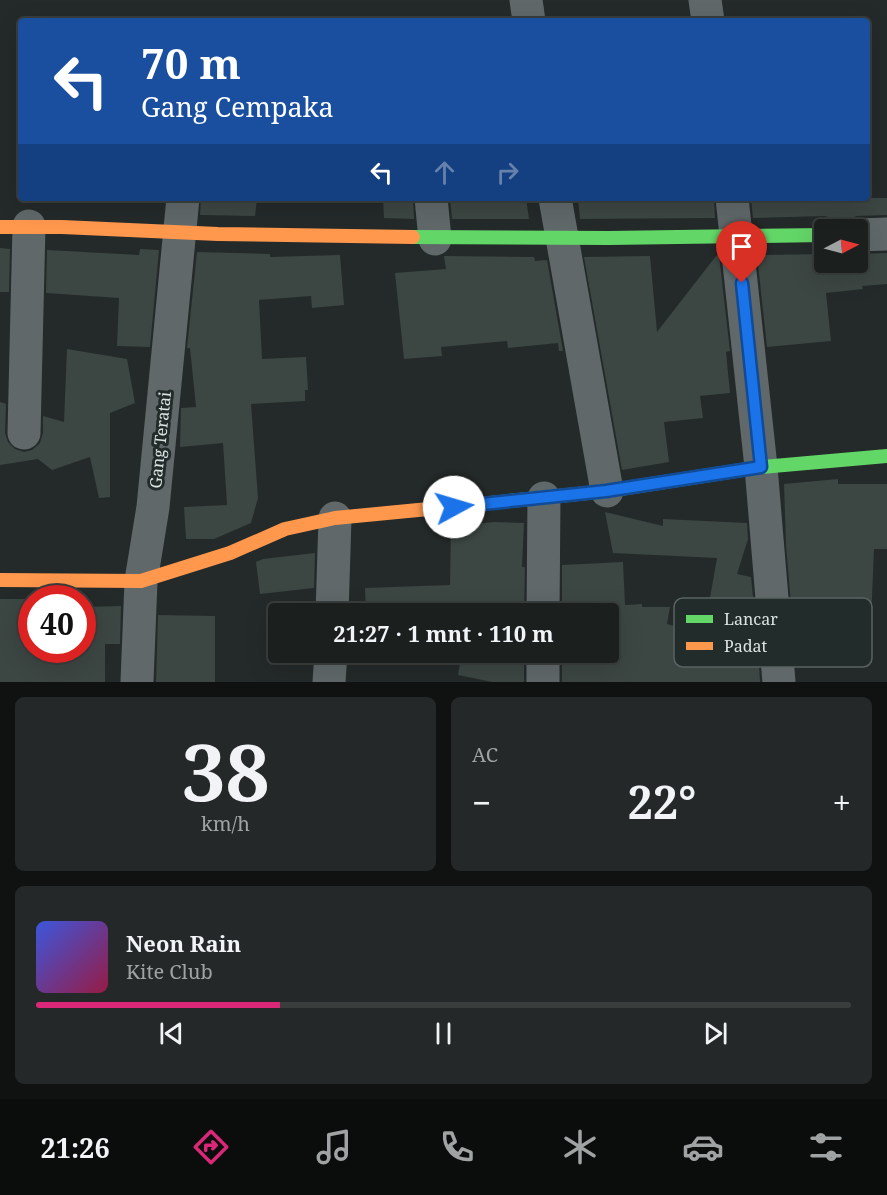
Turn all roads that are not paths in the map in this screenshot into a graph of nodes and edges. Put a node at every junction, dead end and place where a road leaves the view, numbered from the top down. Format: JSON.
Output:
{"nodes":[{"id":1,"x":526,"y":0,"type":"edge"},
{"id":2,"x":705,"y":0,"type":"edge"},
{"id":3,"x":529,"y":18,"type":"edge"},
{"id":4,"x":708,"y":18,"type":"edge"},
{"id":5,"x":183,"y":201,"type":"edge"},
{"id":6,"x":431,"y":201,"type":"edge"},
{"id":7,"x":556,"y":201,"type":"edge"},
{"id":8,"x":732,"y":201,"type":"edge"},
{"id":9,"x":14,"y":226,"type":"edge"},
{"id":10,"x":180,"y":234,"type":"junction"},
{"id":11,"x":887,"y":234,"type":"edge"},
{"id":12,"x":814,"y":235,"type":"edge"},
{"id":13,"x":868,"y":235,"type":"edge"},
{"id":14,"x":737,"y":237,"type":"junction"},
{"id":15,"x":435,"y":239,"type":"junction"},
{"id":16,"x":562,"y":239,"type":"junction"},
{"id":17,"x":24,"y":433,"type":"dead end"},
{"id":18,"x":887,"y":456,"type":"edge"},
{"id":19,"x":761,"y":467,"type":"junction"},
{"id":20,"x":606,"y":491,"type":"junction"},
{"id":21,"x":544,"y":498,"type":"junction"},
{"id":22,"x":335,"y":518,"type":"junction"},
{"id":23,"x":0,"y":580,"type":"edge"},
{"id":24,"x":141,"y":581,"type":"junction"},
{"id":25,"x":772,"y":598,"type":"edge"},
{"id":26,"x":332,"y":603,"type":"edge"},
{"id":27,"x":543,"y":603,"type":"edge"},
{"id":28,"x":331,"y":663,"type":"edge"},
{"id":29,"x":543,"y":663,"type":"edge"},
{"id":30,"x":778,"y":667,"type":"edge"},
{"id":31,"x":136,"y":682,"type":"edge"},
{"id":32,"x":330,"y":682,"type":"edge"},
{"id":33,"x":543,"y":682,"type":"edge"},
{"id":34,"x":779,"y":682,"type":"edge"}],
"edges":[{"from":1,"to":3,"type":"street"},
{"from":2,"to":4,"type":"street"},
{"from":5,"to":10,"type":"street","name":"Gang Teratai"},
{"from":6,"to":15,"type":"street"},
{"from":7,"to":16,"type":"street"},
{"from":8,"to":14,"type":"street"},
{"from":9,"to":10,"type":"street"},
{"from":9,"to":17,"type":"street"},
{"from":10,"to":15,"type":"street"},
{"from":10,"to":24,"type":"street","name":"Gang Teratai"},
{"from":11,"to":13,"type":"street"},
{"from":12,"to":14,"type":"street"},
{"from":14,"to":16,"type":"street"},
{"from":14,"to":19,"type":"street"},
{"from":15,"to":16,"type":"street"},
{"from":16,"to":20,"type":"street"},
{"from":18,"to":19,"type":"street"},
{"from":19,"to":20,"type":"street"},
{"from":19,"to":25,"type":"street"},
{"from":20,"to":21,"type":"street"},
{"from":21,"to":22,"type":"street"},
{"from":21,"to":27,"type":"street"},
{"from":22,"to":24,"type":"street"},
{"from":22,"to":26,"type":"street"},
{"from":23,"to":24,"type":"street"},
{"from":24,"to":31,"type":"street","name":"Gang Teratai"},
{"from":28,"to":32,"type":"street"},
{"from":29,"to":33,"type":"street"},
{"from":30,"to":34,"type":"street"}]}
